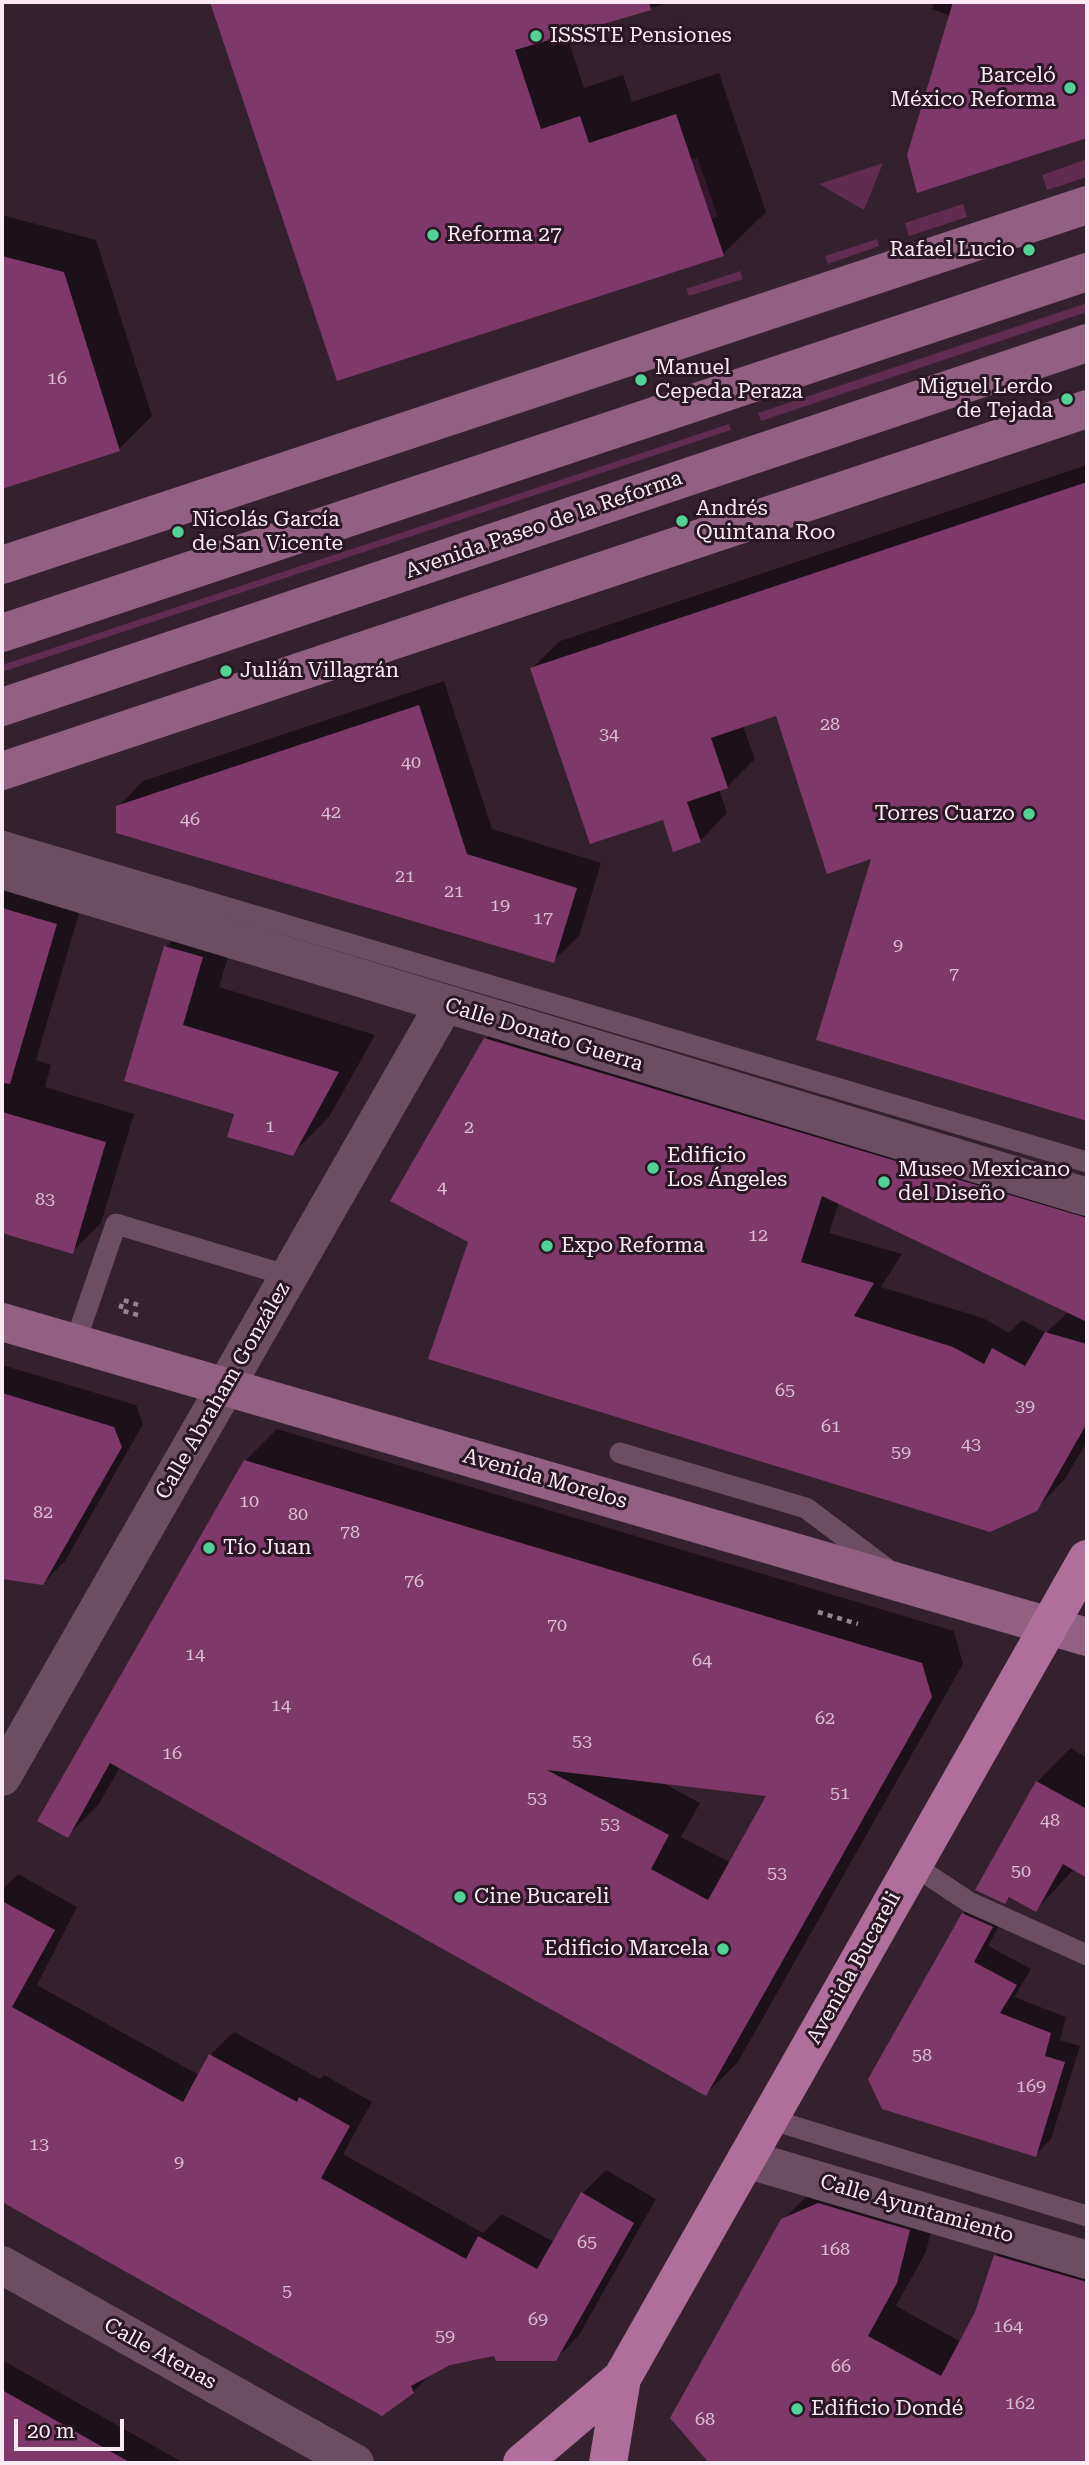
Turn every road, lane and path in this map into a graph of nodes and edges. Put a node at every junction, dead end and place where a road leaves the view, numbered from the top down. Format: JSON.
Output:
{"nodes":[{"id":1,"x":1087,"y":205,"type":"edge"},
{"id":2,"x":1087,"y":272,"type":"edge"},
{"id":3,"x":1087,"y":343,"type":"edge"},
{"id":4,"x":1087,"y":409,"type":"edge"},
{"id":5,"x":2,"y":565,"type":"edge"},
{"id":6,"x":2,"y":633,"type":"edge"},
{"id":7,"x":2,"y":707,"type":"edge"},
{"id":8,"x":2,"y":771,"type":"edge"},
{"id":9,"x":2,"y":841,"type":"edge"},
{"id":10,"x":2,"y":870,"type":"edge"},
{"id":11,"x":444,"y":1005,"type":"junction"},
{"id":12,"x":1087,"y":1162,"type":"edge"},
{"id":13,"x":1087,"y":1196,"type":"edge"},
{"id":14,"x":289,"y":1276,"type":"junction"},
{"id":15,"x":142,"y":1306,"type":"dead end"},
{"id":16,"x":138,"y":1315,"type":"dead end"},
{"id":17,"x":2,"y":1322,"type":"edge"},
{"id":18,"x":75,"y":1343,"type":"junction"},
{"id":19,"x":225,"y":1386,"type":"junction"},
{"id":20,"x":620,"y":1453,"type":"dead end"},
{"id":21,"x":1087,"y":1559,"type":"edge"},
{"id":22,"x":908,"y":1584,"type":"junction"},
{"id":23,"x":818,"y":1612,"type":"dead end"},
{"id":24,"x":858,"y":1624,"type":"dead end"},
{"id":25,"x":1049,"y":1625,"type":"junction"},
{"id":26,"x":1087,"y":1637,"type":"edge"},
{"id":27,"x":2,"y":1777,"type":"edge"},
{"id":28,"x":913,"y":1865,"type":"junction"},
{"id":29,"x":1087,"y":1955,"type":"edge"},
{"id":30,"x":769,"y":2119,"type":"junction"},
{"id":31,"x":746,"y":2159,"type":"junction"},
{"id":32,"x":1087,"y":2216,"type":"edge"},
{"id":33,"x":1087,"y":2260,"type":"edge"},
{"id":34,"x":2,"y":2265,"type":"edge"},
{"id":35,"x":622,"y":2378,"type":"junction"},
{"id":36,"x":355,"y":2463,"type":"edge"},
{"id":37,"x":522,"y":2463,"type":"edge"},
{"id":38,"x":608,"y":2463,"type":"edge"}],
"edges":[{"from":1,"to":5,"type":"main road"},
{"from":2,"to":6,"type":"main road"},
{"from":3,"to":7,"type":"main road","name":"Avenida Paseo de la Reforma"},
{"from":4,"to":8,"type":"main road"},
{"from":9,"to":12,"type":"lane"},
{"from":10,"to":11,"type":"street","name":"Calle Donato Guerra"},
{"from":11,"to":13,"type":"street","name":"Calle Donato Guerra"},
{"from":11,"to":14,"type":"street","name":"Calle Abraham González"},
{"from":14,"to":18,"type":"lane"},
{"from":14,"to":19,"type":"street","name":"Calle Abraham González"},
{"from":15,"to":16,"type":"path"},
{"from":17,"to":18,"type":"main road","name":"Avenida Morelos"},
{"from":18,"to":19,"type":"main road","name":"Avenida Morelos"},
{"from":19,"to":22,"type":"main road","name":"Avenida Morelos"},
{"from":19,"to":27,"type":"street","name":"Calle Abraham González"},
{"from":20,"to":22,"type":"lane"},
{"from":21,"to":25,"type":"main road","name":"Avenida Bucareli"},
{"from":22,"to":25,"type":"main road","name":"Avenida Morelos"},
{"from":23,"to":24,"type":"path"},
{"from":25,"to":26,"type":"main road","name":"Avenida Morelos"},
{"from":25,"to":28,"type":"main road","name":"Avenida Bucareli"},
{"from":28,"to":29,"type":"lane"},
{"from":28,"to":30,"type":"main road","name":"Avenida Bucareli"},
{"from":30,"to":31,"type":"main road","name":"Avenida Bucareli"},
{"from":30,"to":32,"type":"lane"},
{"from":31,"to":33,"type":"street","name":"Calle Ayuntamiento"},
{"from":31,"to":35,"type":"main road","name":"Avenida Bucareli"},
{"from":34,"to":36,"type":"street","name":"Calle Atenas"},
{"from":35,"to":37,"type":"main road","name":"Avenida Bucareli"},
{"from":35,"to":38,"type":"main road","name":"Avenida Bucareli"}]}
